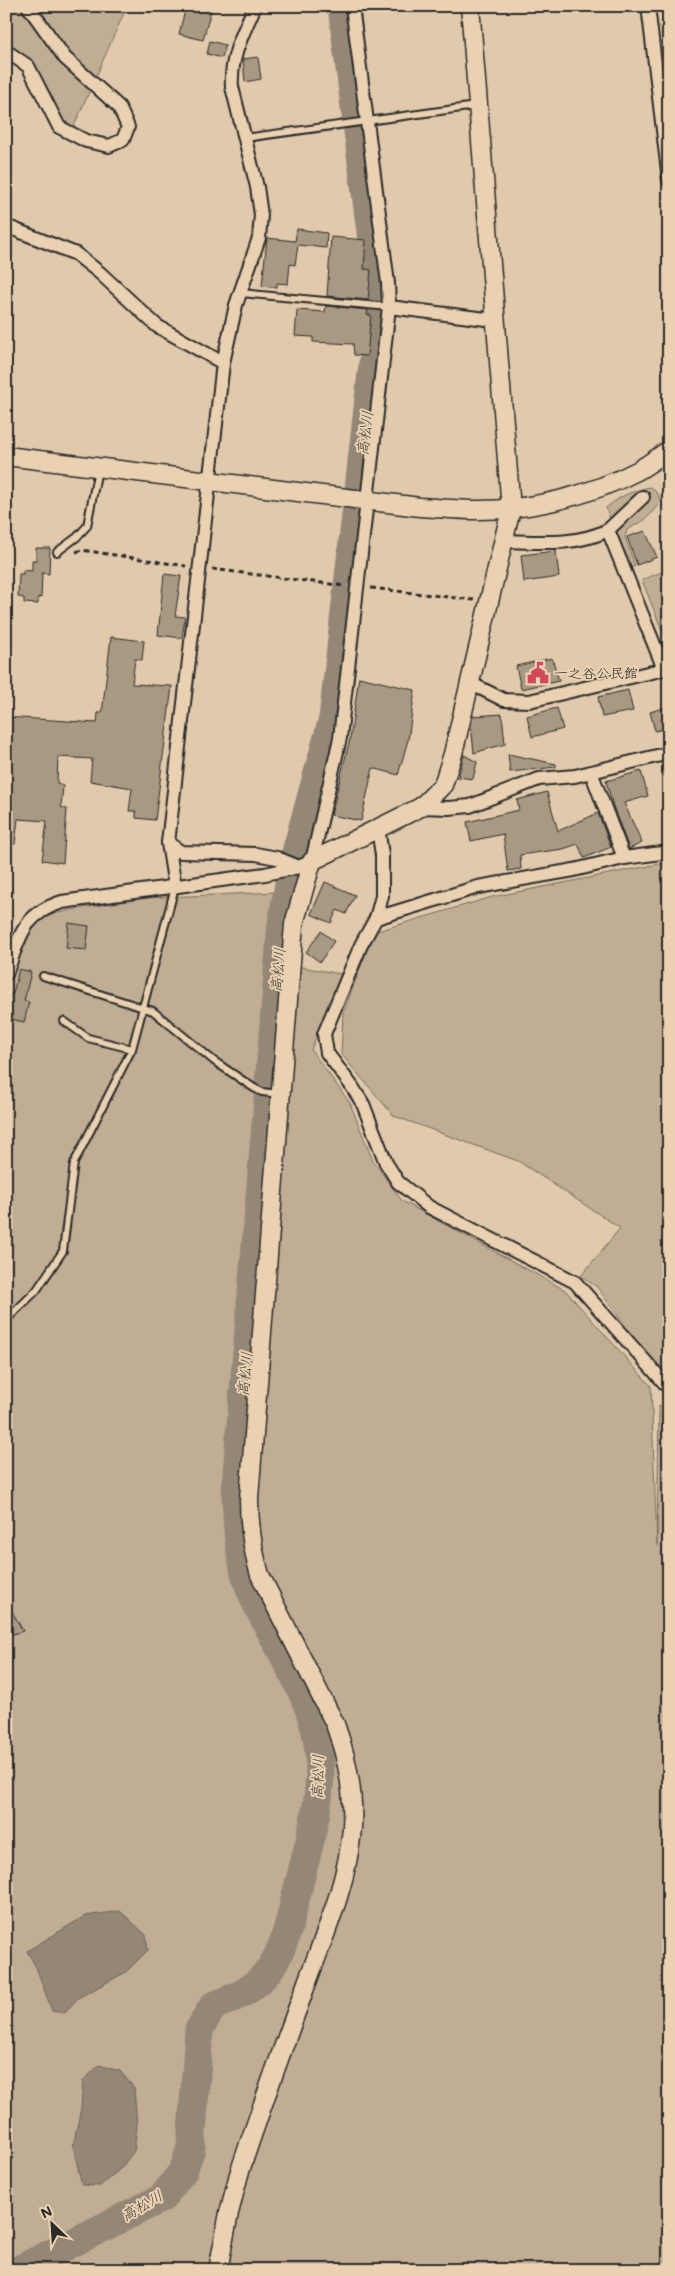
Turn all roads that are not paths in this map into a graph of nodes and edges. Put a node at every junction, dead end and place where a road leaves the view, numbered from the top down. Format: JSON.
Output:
{"nodes":[{"id":1,"x":28,"y":6,"type":"edge"},
{"id":2,"x":255,"y":6,"type":"edge"},
{"id":3,"x":352,"y":6,"type":"edge"},
{"id":4,"x":470,"y":6,"type":"edge"},
{"id":5,"x":648,"y":6,"type":"edge"},
{"id":6,"x":6,"y":51,"type":"edge"},
{"id":7,"x":479,"y":106,"type":"junction"},
{"id":8,"x":367,"y":122,"type":"junction"},
{"id":9,"x":245,"y":138,"type":"junction"},
{"id":10,"x":669,"y":180,"type":"edge"},
{"id":11,"x":6,"y":226,"type":"edge"},
{"id":12,"x":240,"y":293,"type":"junction"},
{"id":13,"x":389,"y":307,"type":"junction"},
{"id":14,"x":494,"y":320,"type":"junction"},
{"id":15,"x":223,"y":363,"type":"junction"},
{"id":16,"x":669,"y":450,"type":"edge"},
{"id":17,"x":6,"y":456,"type":"edge"},
{"id":18,"x":98,"y":468,"type":"junction"},
{"id":19,"x":208,"y":481,"type":"junction"},
{"id":20,"x":643,"y":497,"type":"dead end"},
{"id":21,"x":359,"y":499,"type":"junction"},
{"id":22,"x":511,"y":508,"type":"junction"},
{"id":23,"x":608,"y":530,"type":"junction"},
{"id":24,"x":505,"y":541,"type":"junction"},
{"id":25,"x":57,"y":552,"type":"dead end"},
{"id":26,"x":666,"y":668,"type":"edge"},
{"id":27,"x":470,"y":683,"type":"junction"},
{"id":28,"x":669,"y":752,"type":"edge"},
{"id":29,"x":591,"y":772,"type":"junction"},
{"id":30,"x":421,"y":807,"type":"junction"},
{"id":31,"x":378,"y":828,"type":"junction"},
{"id":32,"x":168,"y":843,"type":"junction"},
{"id":33,"x":669,"y":852,"type":"edge"},
{"id":34,"x":624,"y":858,"type":"junction"},
{"id":35,"x":306,"y":864,"type":"junction"},
{"id":36,"x":175,"y":886,"type":"junction"},
{"id":37,"x":376,"y":918,"type":"junction"},
{"id":38,"x":6,"y":974,"type":"edge"},
{"id":39,"x":43,"y":976,"type":"dead end"},
{"id":40,"x":143,"y":1009,"type":"junction"},
{"id":41,"x":64,"y":1021,"type":"dead end"},
{"id":42,"x":132,"y":1049,"type":"junction"},
{"id":43,"x":280,"y":1094,"type":"junction"},
{"id":44,"x":6,"y":1320,"type":"edge"},
{"id":45,"x":669,"y":1388,"type":"edge"},
{"id":46,"x":218,"y":2270,"type":"edge"}],
"edges":[{"from":1,"to":6,"type":"street"},
{"from":2,"to":9,"type":"street"},
{"from":3,"to":8,"type":"street"},
{"from":4,"to":7,"type":"street"},
{"from":5,"to":10,"type":"street"},
{"from":7,"to":8,"type":"lane"},
{"from":7,"to":14,"type":"street"},
{"from":8,"to":9,"type":"lane"},
{"from":8,"to":13,"type":"street"},
{"from":9,"to":12,"type":"street"},
{"from":11,"to":15,"type":"street"},
{"from":12,"to":13,"type":"lane"},
{"from":12,"to":15,"type":"street"},
{"from":13,"to":14,"type":"street"},
{"from":13,"to":21,"type":"street"},
{"from":14,"to":22,"type":"street"},
{"from":15,"to":19,"type":"street"},
{"from":16,"to":22,"type":"street"},
{"from":17,"to":18,"type":"street"},
{"from":18,"to":19,"type":"street"},
{"from":18,"to":25,"type":"lane"},
{"from":19,"to":21,"type":"street"},
{"from":19,"to":32,"type":"street"},
{"from":20,"to":23,"type":"street"},
{"from":21,"to":22,"type":"street"},
{"from":21,"to":35,"type":"street"},
{"from":22,"to":24,"type":"street"},
{"from":23,"to":24,"type":"street"},
{"from":23,"to":26,"type":"street"},
{"from":24,"to":27,"type":"street"},
{"from":26,"to":27,"type":"street"},
{"from":27,"to":30,"type":"street"},
{"from":28,"to":29,"type":"street"},
{"from":29,"to":30,"type":"street"},
{"from":29,"to":34,"type":"street"},
{"from":30,"to":31,"type":"street"},
{"from":31,"to":35,"type":"street"},
{"from":31,"to":37,"type":"street"},
{"from":32,"to":35,"type":"street"},
{"from":32,"to":36,"type":"street"},
{"from":33,"to":34,"type":"street"},
{"from":34,"to":37,"type":"street"},
{"from":35,"to":36,"type":"street"},
{"from":35,"to":43,"type":"street"},
{"from":36,"to":38,"type":"street"},
{"from":36,"to":40,"type":"lane"},
{"from":37,"to":45,"type":"street"},
{"from":39,"to":40,"type":"lane"},
{"from":40,"to":42,"type":"lane"},
{"from":40,"to":43,"type":"lane"},
{"from":41,"to":42,"type":"lane"},
{"from":42,"to":44,"type":"lane"},
{"from":43,"to":46,"type":"street"}]}
